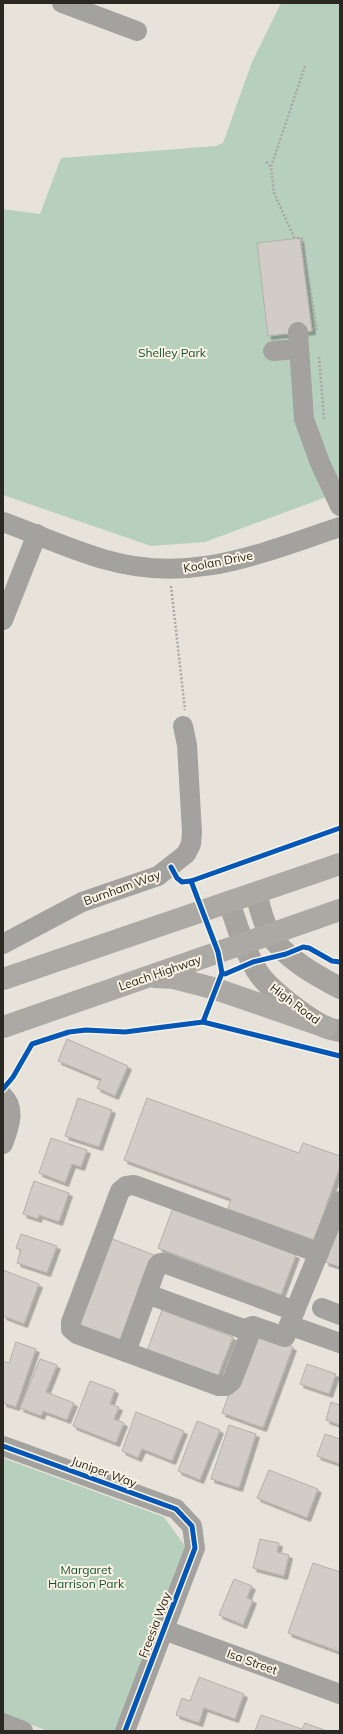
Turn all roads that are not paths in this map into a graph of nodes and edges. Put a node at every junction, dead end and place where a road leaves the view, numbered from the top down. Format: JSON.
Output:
{"nodes":[{"id":1,"x":62,"y":3,"type":"edge"},
{"id":2,"x":137,"y":31,"type":"dead end"},
{"id":3,"x":273,"y":351,"type":"dead end"},
{"id":4,"x":340,"y":506,"type":"edge"},
{"id":5,"x":3,"y":522,"type":"edge"},
{"id":6,"x":340,"y":527,"type":"edge"},
{"id":7,"x":37,"y":534,"type":"junction"},
{"id":8,"x":3,"y":620,"type":"edge"},
{"id":9,"x":184,"y":718,"type":"road end"},
{"id":10,"x":340,"y":864,"type":"edge"},
{"id":11,"x":256,"y":894,"type":"junction"},
{"id":12,"x":229,"y":902,"type":"junction"},
{"id":13,"x":340,"y":910,"type":"edge"},
{"id":14,"x":270,"y":934,"type":"junction"},
{"id":15,"x":4,"y":939,"type":"edge"},
{"id":16,"x":244,"y":944,"type":"junction"},
{"id":17,"x":149,"y":977,"type":"junction"},
{"id":18,"x":3,"y":979,"type":"edge"},
{"id":19,"x":340,"y":988,"type":"edge"},
{"id":20,"x":3,"y":1027,"type":"edge"},
{"id":21,"x":333,"y":1029,"type":"edge"},
{"id":22,"x":3,"y":1096,"type":"edge"},
{"id":23,"x":3,"y":1144,"type":"edge"},
{"id":24,"x":340,"y":1201,"type":"edge"},
{"id":25,"x":319,"y":1253,"type":"junction"},
{"id":26,"x":147,"y":1294,"type":"junction"},
{"id":27,"x":322,"y":1308,"type":"dead end"},
{"id":28,"x":340,"y":1315,"type":"edge"},
{"id":29,"x":292,"y":1318,"type":"junction"},
{"id":30,"x":253,"y":1326,"type":"junction"},
{"id":31,"x":340,"y":1343,"type":"edge"},
{"id":32,"x":126,"y":1352,"type":"junction"},
{"id":33,"x":3,"y":1446,"type":"edge"},
{"id":34,"x":192,"y":1526,"type":"joint"},
{"id":35,"x":164,"y":1630,"type":"junction"},
{"id":36,"x":340,"y":1694,"type":"edge"},
{"id":37,"x":3,"y":1724,"type":"edge"},
{"id":38,"x":23,"y":1731,"type":"edge"},
{"id":39,"x":125,"y":1731,"type":"edge"}],
"edges":[{"from":1,"to":2,"type":"street"},
{"from":3,"to":4,"type":"street"},
{"from":5,"to":7,"type":"street","name":"Koolan Drive"},
{"from":6,"to":7,"type":"street","name":"Koolan Drive"},
{"from":7,"to":8,"type":"street"},
{"from":9,"to":15,"type":"street","name":"Burnham Way"},
{"from":10,"to":11,"type":"highway"},
{"from":11,"to":12,"type":"highway"},
{"from":11,"to":14,"type":"main road"},
{"from":12,"to":16,"type":"main road","name":"High Road"},
{"from":12,"to":18,"type":"highway"},
{"from":13,"to":14,"type":"highway","name":"Leach Highway"},
{"from":14,"to":16,"type":"highway","name":"Leach Highway"},
{"from":14,"to":19,"type":"main road"},
{"from":16,"to":17,"type":"highway","name":"Leach Highway"},
{"from":16,"to":21,"type":"main road","name":"High Road"},
{"from":17,"to":20,"type":"highway","name":"Leach Highway"},
{"from":17,"to":21,"type":"highway"},
{"from":22,"to":23,"type":"street"},
{"from":24,"to":25,"type":"street"},
{"from":25,"to":29,"type":"street"},
{"from":25,"to":32,"type":"street"},
{"from":26,"to":29,"type":"street"},
{"from":26,"to":30,"type":"street"},
{"from":26,"to":32,"type":"street"},
{"from":27,"to":28,"type":"street"},
{"from":29,"to":30,"type":"street"},
{"from":29,"to":31,"type":"street"},
{"from":30,"to":32,"type":"street"},
{"from":33,"to":34,"type":"street","name":"Juniper Way"},
{"from":34,"to":35,"type":"street","name":"Freesia Way"},
{"from":35,"to":36,"type":"street","name":"Isa Street"},
{"from":35,"to":39,"type":"street","name":"Freesia Way"},
{"from":37,"to":38,"type":"street"}]}
